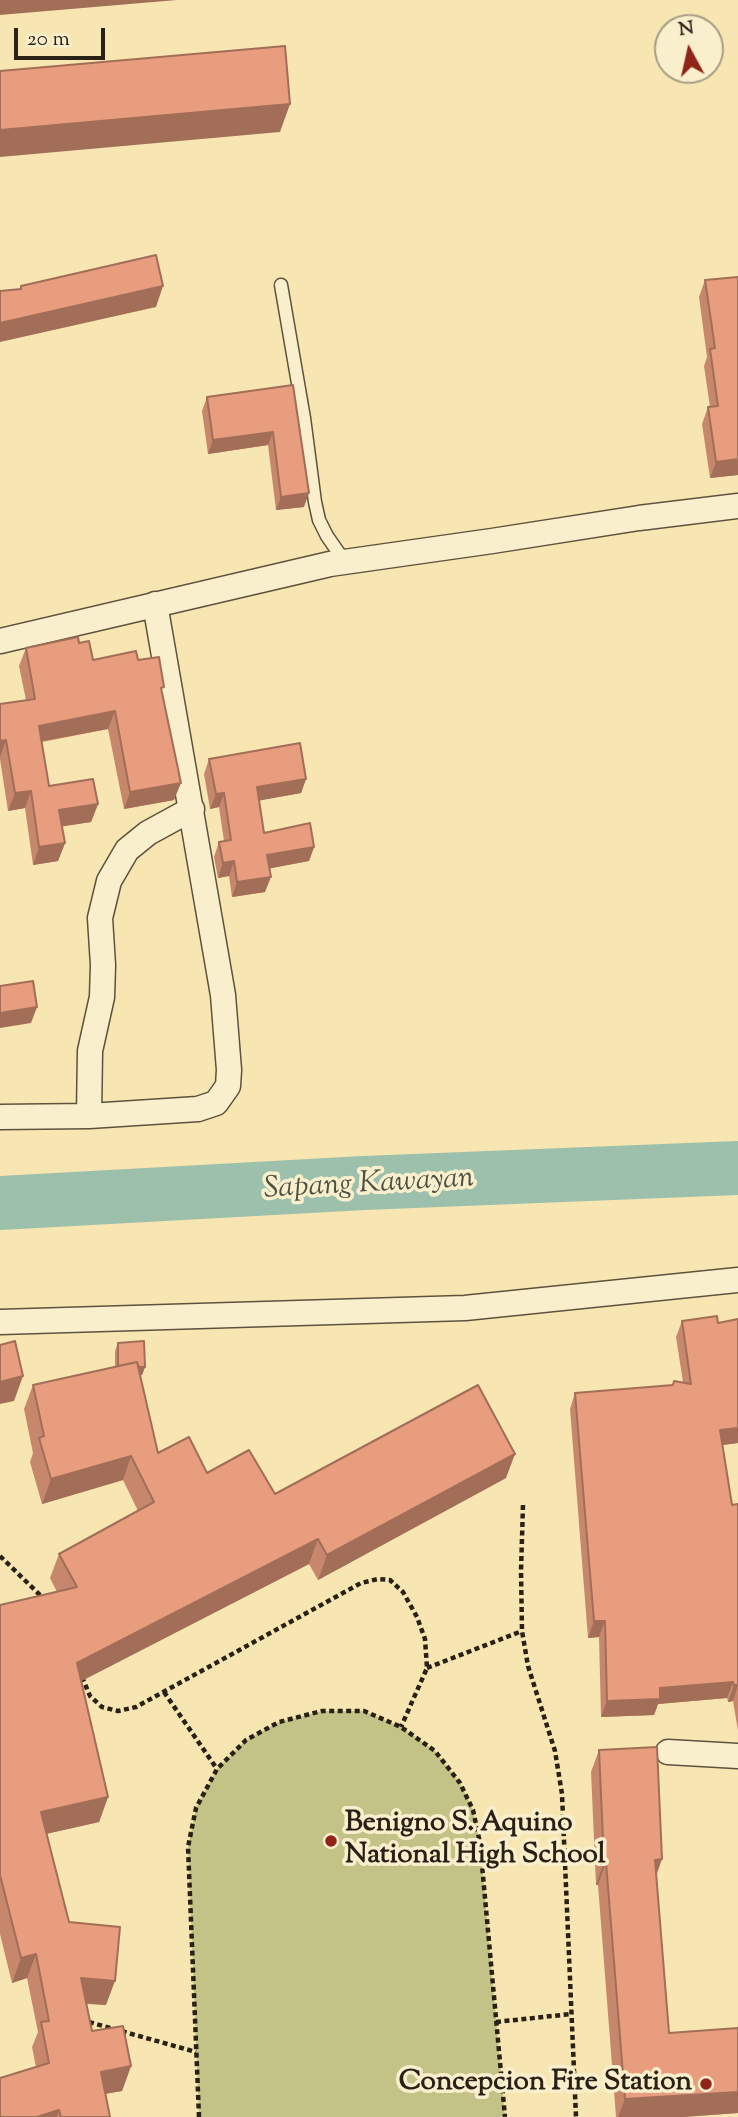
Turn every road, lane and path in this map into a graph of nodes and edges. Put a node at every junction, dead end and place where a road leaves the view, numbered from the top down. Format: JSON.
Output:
{"nodes":[{"id":1,"x":281,"y":285,"type":"dead end"},
{"id":2,"x":738,"y":506,"type":"edge"},
{"id":3,"x":345,"y":562,"type":"junction"},
{"id":4,"x":155,"y":604,"type":"junction"},
{"id":5,"x":0,"y":641,"type":"edge"},
{"id":6,"x":192,"y":810,"type":"junction"},
{"id":7,"x":89,"y":1116,"type":"junction"},
{"id":8,"x":0,"y":1117,"type":"edge"},
{"id":9,"x":738,"y":1280,"type":"edge"},
{"id":10,"x":0,"y":1322,"type":"edge"},
{"id":11,"x":523,"y":1505,"type":"dead end"},
{"id":12,"x":0,"y":1556,"type":"edge"},
{"id":13,"x":48,"y":1604,"type":"edge"},
{"id":14,"x":522,"y":1631,"type":"junction"},
{"id":15,"x":79,"y":1668,"type":"edge"},
{"id":16,"x":426,"y":1668,"type":"junction"},
{"id":17,"x":164,"y":1692,"type":"junction"},
{"id":18,"x":401,"y":1727,"type":"junction"},
{"id":19,"x":668,"y":1752,"type":"dead end"},
{"id":20,"x":738,"y":1756,"type":"edge"},
{"id":21,"x":217,"y":1769,"type":"junction"},
{"id":22,"x":572,"y":2014,"type":"junction"},
{"id":23,"x":89,"y":2022,"type":"edge"},
{"id":24,"x":496,"y":2022,"type":"junction"},
{"id":25,"x":197,"y":2052,"type":"junction"},
{"id":26,"x":199,"y":2117,"type":"edge"},
{"id":27,"x":505,"y":2117,"type":"edge"},
{"id":28,"x":576,"y":2117,"type":"edge"}],
"edges":[{"from":1,"to":3,"type":"lane"},
{"from":2,"to":3,"type":"street"},
{"from":3,"to":4,"type":"street"},
{"from":4,"to":5,"type":"street"},
{"from":4,"to":6,"type":"street"},
{"from":6,"to":7,"type":"street"},
{"from":6,"to":7,"type":"street"},
{"from":7,"to":8,"type":"street"},
{"from":9,"to":10,"type":"street"},
{"from":11,"to":14,"type":"path"},
{"from":12,"to":13,"type":"path"},
{"from":14,"to":16,"type":"path"},
{"from":14,"to":22,"type":"path"},
{"from":15,"to":17,"type":"path"},
{"from":16,"to":17,"type":"path"},
{"from":16,"to":18,"type":"path"},
{"from":17,"to":21,"type":"path"},
{"from":18,"to":21,"type":"path"},
{"from":18,"to":24,"type":"path"},
{"from":19,"to":20,"type":"street"},
{"from":21,"to":25,"type":"path"},
{"from":22,"to":24,"type":"path"},
{"from":22,"to":28,"type":"path"},
{"from":23,"to":25,"type":"path"},
{"from":24,"to":27,"type":"path"},
{"from":25,"to":26,"type":"path"}]}
